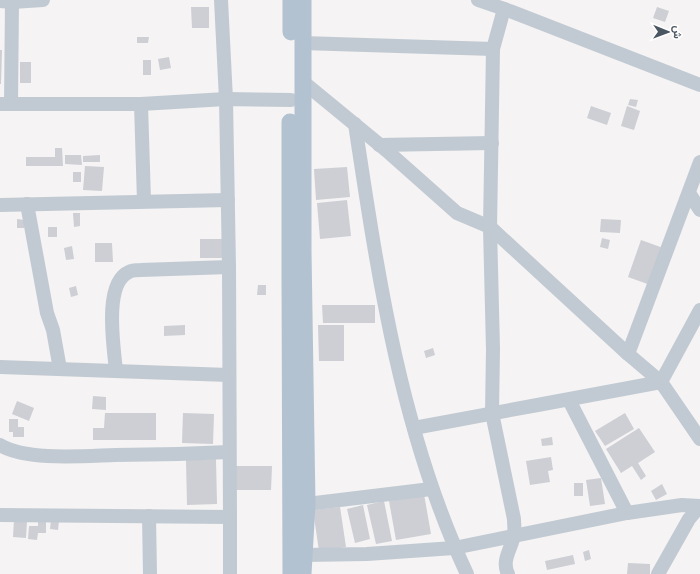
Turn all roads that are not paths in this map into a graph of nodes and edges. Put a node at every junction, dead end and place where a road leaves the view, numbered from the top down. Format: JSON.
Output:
{"nodes":[{"id":1,"x":43,"y":0,"type":"edge"},
{"id":2,"x":221,"y":0,"type":"edge"},
{"id":3,"x":291,"y":0,"type":"edge"},
{"id":4,"x":303,"y":0,"type":"edge"},
{"id":5,"x":478,"y":0,"type":"edge"},
{"id":6,"x":6,"y":1,"type":"edge"},
{"id":7,"x":510,"y":7,"type":"edge"},
{"id":8,"x":302,"y":43,"type":"junction"},
{"id":9,"x":493,"y":49,"type":"junction"},
{"id":10,"x":302,"y":81,"type":"junction"},
{"id":11,"x":700,"y":85,"type":"edge"},
{"id":12,"x":226,"y":100,"type":"junction"},
{"id":13,"x":291,"y":100,"type":"junction"},
{"id":14,"x":5,"y":104,"type":"edge"},
{"id":15,"x":141,"y":104,"type":"junction"},
{"id":16,"x":355,"y":124,"type":"junction"},
{"id":17,"x":492,"y":143,"type":"junction"},
{"id":18,"x":379,"y":145,"type":"junction"},
{"id":19,"x":700,"y":164,"type":"edge"},
{"id":20,"x":689,"y":194,"type":"junction"},
{"id":21,"x":228,"y":200,"type":"junction"},
{"id":22,"x":144,"y":201,"type":"junction"},
{"id":23,"x":27,"y":204,"type":"junction"},
{"id":24,"x":0,"y":205,"type":"edge"},
{"id":25,"x":700,"y":210,"type":"edge"},
{"id":26,"x":490,"y":227,"type":"junction"},
{"id":27,"x":229,"y":267,"type":"junction"},
{"id":28,"x":700,"y":310,"type":"edge"},
{"id":29,"x":628,"y":354,"type":"junction"},
{"id":30,"x":0,"y":367,"type":"edge"},
{"id":31,"x":60,"y":369,"type":"junction"},
{"id":32,"x":116,"y":371,"type":"junction"},
{"id":33,"x":229,"y":374,"type":"junction"},
{"id":34,"x":661,"y":382,"type":"junction"},
{"id":35,"x":569,"y":400,"type":"junction"},
{"id":36,"x":492,"y":413,"type":"junction"},
{"id":37,"x":414,"y":428,"type":"junction"},
{"id":38,"x":700,"y":439,"type":"edge"},
{"id":39,"x":0,"y":445,"type":"edge"},
{"id":40,"x":229,"y":452,"type":"junction"},
{"id":41,"x":431,"y":488,"type":"junction"},
{"id":42,"x":307,"y":504,"type":"junction"},
{"id":43,"x":700,"y":506,"type":"edge"},
{"id":44,"x":627,"y":513,"type":"junction"},
{"id":45,"x":0,"y":515,"type":"edge"},
{"id":46,"x":149,"y":516,"type":"junction"},
{"id":47,"x":230,"y":517,"type":"junction"},
{"id":48,"x":514,"y":535,"type":"junction"},
{"id":49,"x":454,"y":548,"type":"junction"},
{"id":50,"x":303,"y":555,"type":"junction"},
{"id":51,"x":150,"y":574,"type":"edge"},
{"id":52,"x":230,"y":574,"type":"edge"},
{"id":53,"x":291,"y":574,"type":"edge"},
{"id":54,"x":303,"y":574,"type":"edge"},
{"id":55,"x":466,"y":574,"type":"edge"},
{"id":56,"x":508,"y":574,"type":"edge"},
{"id":57,"x":658,"y":574,"type":"edge"}],
"edges":[{"from":1,"to":6,"type":"street"},
{"from":2,"to":12,"type":"street"},
{"from":3,"to":13,"type":"main road"},
{"from":4,"to":8,"type":"main road"},
{"from":5,"to":7,"type":"street"},
{"from":6,"to":14,"type":"street"},
{"from":7,"to":9,"type":"street"},
{"from":7,"to":11,"type":"street"},
{"from":8,"to":9,"type":"street"},
{"from":8,"to":10,"type":"main road"},
{"from":9,"to":17,"type":"street"},
{"from":10,"to":16,"type":"street"},
{"from":10,"to":42,"type":"main road"},
{"from":12,"to":13,"type":"street"},
{"from":12,"to":15,"type":"street"},
{"from":12,"to":21,"type":"street"},
{"from":13,"to":53,"type":"main road"},
{"from":14,"to":15,"type":"street"},
{"from":15,"to":22,"type":"street"},
{"from":16,"to":18,"type":"street"},
{"from":16,"to":37,"type":"street"},
{"from":17,"to":18,"type":"street"},
{"from":17,"to":26,"type":"street"},
{"from":18,"to":26,"type":"street"},
{"from":19,"to":20,"type":"street"},
{"from":20,"to":25,"type":"street"},
{"from":20,"to":29,"type":"street"},
{"from":21,"to":22,"type":"street"},
{"from":21,"to":27,"type":"street"},
{"from":22,"to":23,"type":"street"},
{"from":23,"to":24,"type":"street"},
{"from":23,"to":31,"type":"street"},
{"from":26,"to":29,"type":"street"},
{"from":26,"to":36,"type":"street"},
{"from":27,"to":32,"type":"street"},
{"from":27,"to":33,"type":"street"},
{"from":28,"to":34,"type":"street"},
{"from":29,"to":34,"type":"street"},
{"from":30,"to":31,"type":"street"},
{"from":31,"to":32,"type":"street"},
{"from":32,"to":33,"type":"street"},
{"from":33,"to":40,"type":"street"},
{"from":34,"to":35,"type":"street"},
{"from":34,"to":38,"type":"street"},
{"from":35,"to":36,"type":"street"},
{"from":35,"to":44,"type":"street"},
{"from":36,"to":37,"type":"street"},
{"from":36,"to":48,"type":"street"},
{"from":37,"to":41,"type":"street"},
{"from":39,"to":40,"type":"street"},
{"from":40,"to":47,"type":"street"},
{"from":41,"to":42,"type":"street"},
{"from":41,"to":49,"type":"street"},
{"from":42,"to":50,"type":"main road"},
{"from":43,"to":44,"type":"street"},
{"from":43,"to":57,"type":"street"},
{"from":44,"to":48,"type":"street"},
{"from":45,"to":46,"type":"street"},
{"from":46,"to":47,"type":"street"},
{"from":46,"to":51,"type":"street"},
{"from":47,"to":52,"type":"street"},
{"from":48,"to":49,"type":"street"},
{"from":48,"to":56,"type":"street"},
{"from":49,"to":50,"type":"street"},
{"from":49,"to":55,"type":"street"},
{"from":50,"to":54,"type":"main road"}]}
